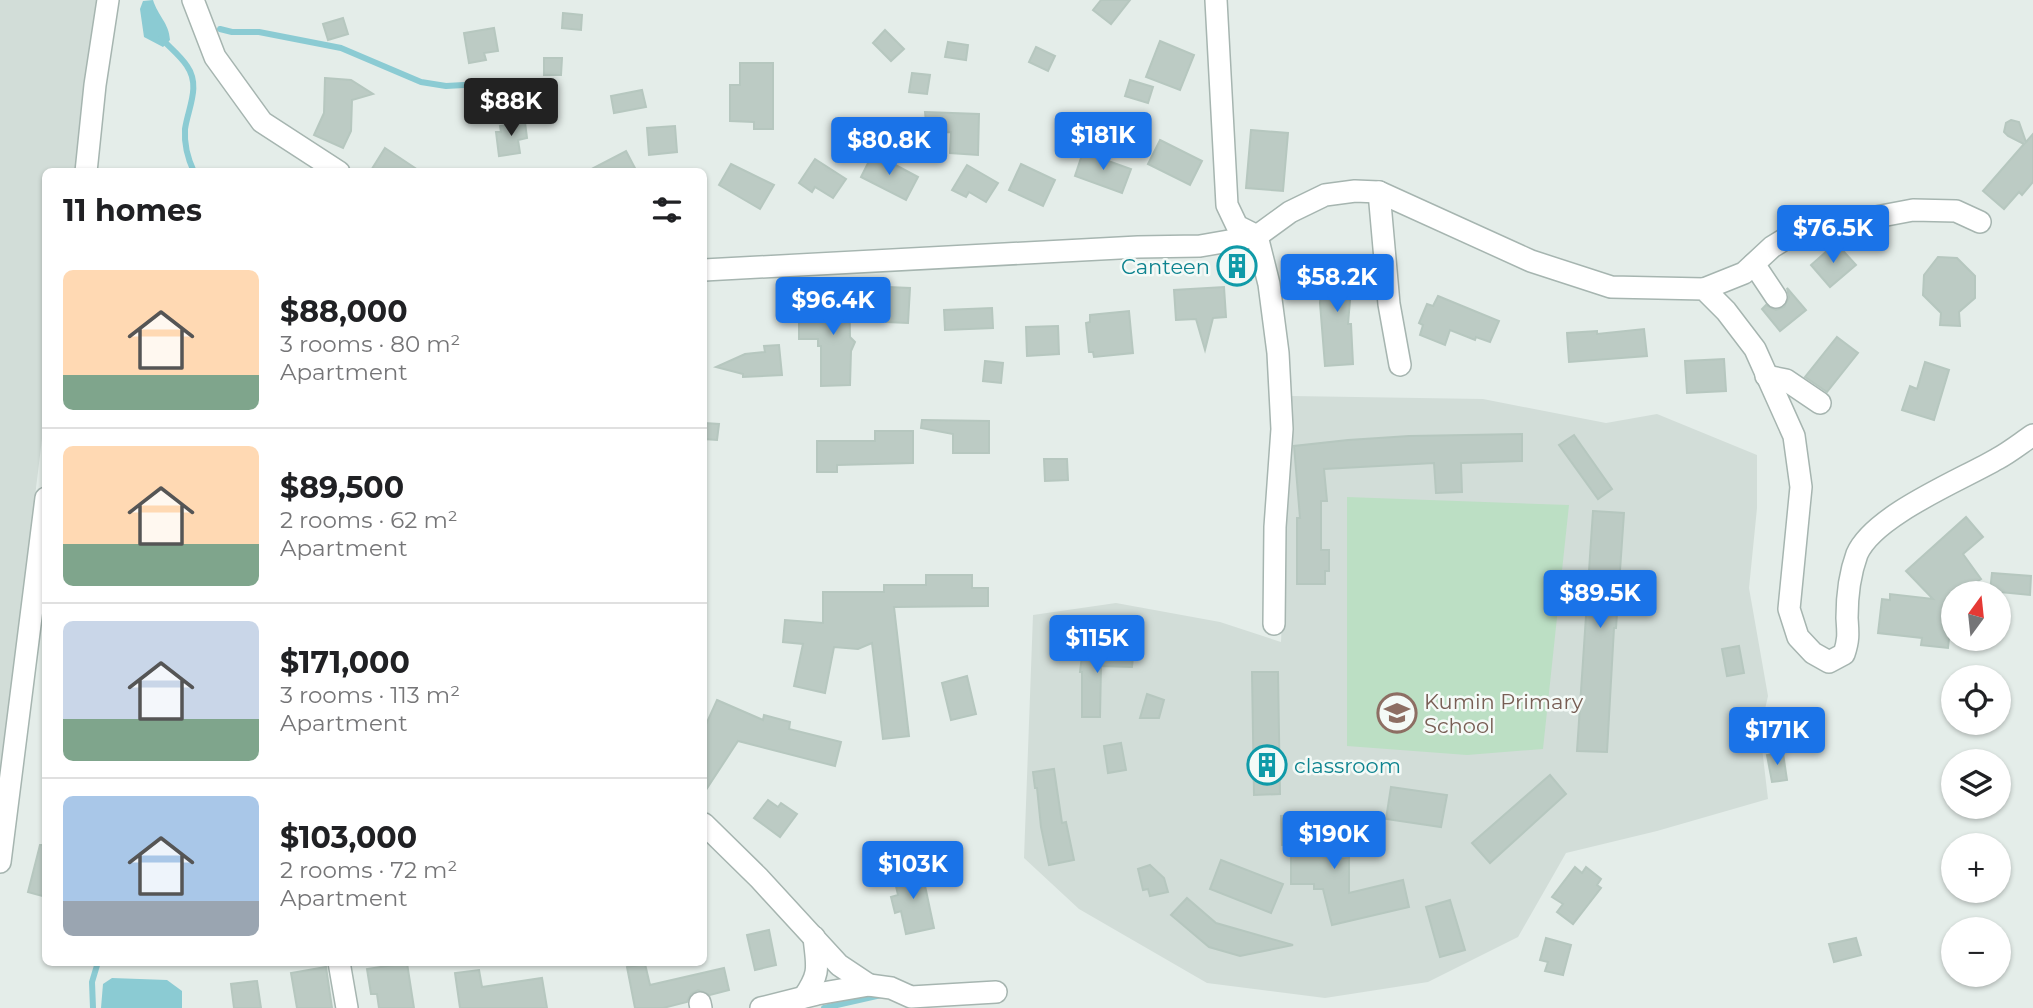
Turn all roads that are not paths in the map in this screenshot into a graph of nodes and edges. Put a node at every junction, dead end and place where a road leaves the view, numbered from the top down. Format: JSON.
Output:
{"nodes":[{"id":1,"x":108,"y":0,"type":"edge"},
{"id":2,"x":193,"y":0,"type":"edge"},
{"id":3,"x":1216,"y":0,"type":"edge"},
{"id":4,"x":86,"y":168,"type":"edge"},
{"id":5,"x":333,"y":168,"type":"edge"},
{"id":6,"x":1379,"y":192,"type":"junction"},
{"id":7,"x":1980,"y":222,"type":"dead end"},
{"id":8,"x":1257,"y":236,"type":"junction"},
{"id":9,"x":1754,"y":264,"type":"junction"},
{"id":10,"x":707,"y":270,"type":"edge"},
{"id":11,"x":1704,"y":289,"type":"junction"},
{"id":12,"x":1776,"y":297,"type":"dead end"},
{"id":13,"x":1400,"y":365,"type":"dead end"},
{"id":14,"x":1766,"y":376,"type":"junction"},
{"id":15,"x":1820,"y":403,"type":"dead end"},
{"id":16,"x":2033,"y":435,"type":"edge"},
{"id":17,"x":42,"y":530,"type":"edge"},
{"id":18,"x":1274,"y":624,"type":"dead end"},
{"id":19,"x":707,"y":827,"type":"edge"},
{"id":20,"x":0,"y":862,"type":"edge"},
{"id":21,"x":814,"y":937,"type":"junction"},
{"id":22,"x":340,"y":966,"type":"edge"},
{"id":23,"x":869,"y":985,"type":"junction"},
{"id":24,"x":996,"y":992,"type":"dead end"},
{"id":25,"x":804,"y":997,"type":"junction"},
{"id":26,"x":347,"y":1008,"type":"edge"},
{"id":27,"x":761,"y":1008,"type":"edge"}],
"edges":[{"from":1,"to":4,"type":"street"},
{"from":2,"to":5,"type":"street"},
{"from":3,"to":8,"type":"street"},
{"from":6,"to":8,"type":"street"},
{"from":6,"to":11,"type":"street"},
{"from":6,"to":13,"type":"street"},
{"from":7,"to":9,"type":"street"},
{"from":8,"to":10,"type":"street"},
{"from":8,"to":18,"type":"street"},
{"from":9,"to":11,"type":"street"},
{"from":9,"to":12,"type":"street"},
{"from":11,"to":14,"type":"street"},
{"from":14,"to":15,"type":"street"},
{"from":14,"to":16,"type":"street"},
{"from":17,"to":20,"type":"street"},
{"from":19,"to":21,"type":"street"},
{"from":21,"to":23,"type":"street"},
{"from":21,"to":25,"type":"street"},
{"from":22,"to":26,"type":"street"},
{"from":23,"to":24,"type":"street"},
{"from":23,"to":25,"type":"street"},
{"from":25,"to":27,"type":"street"}]}
